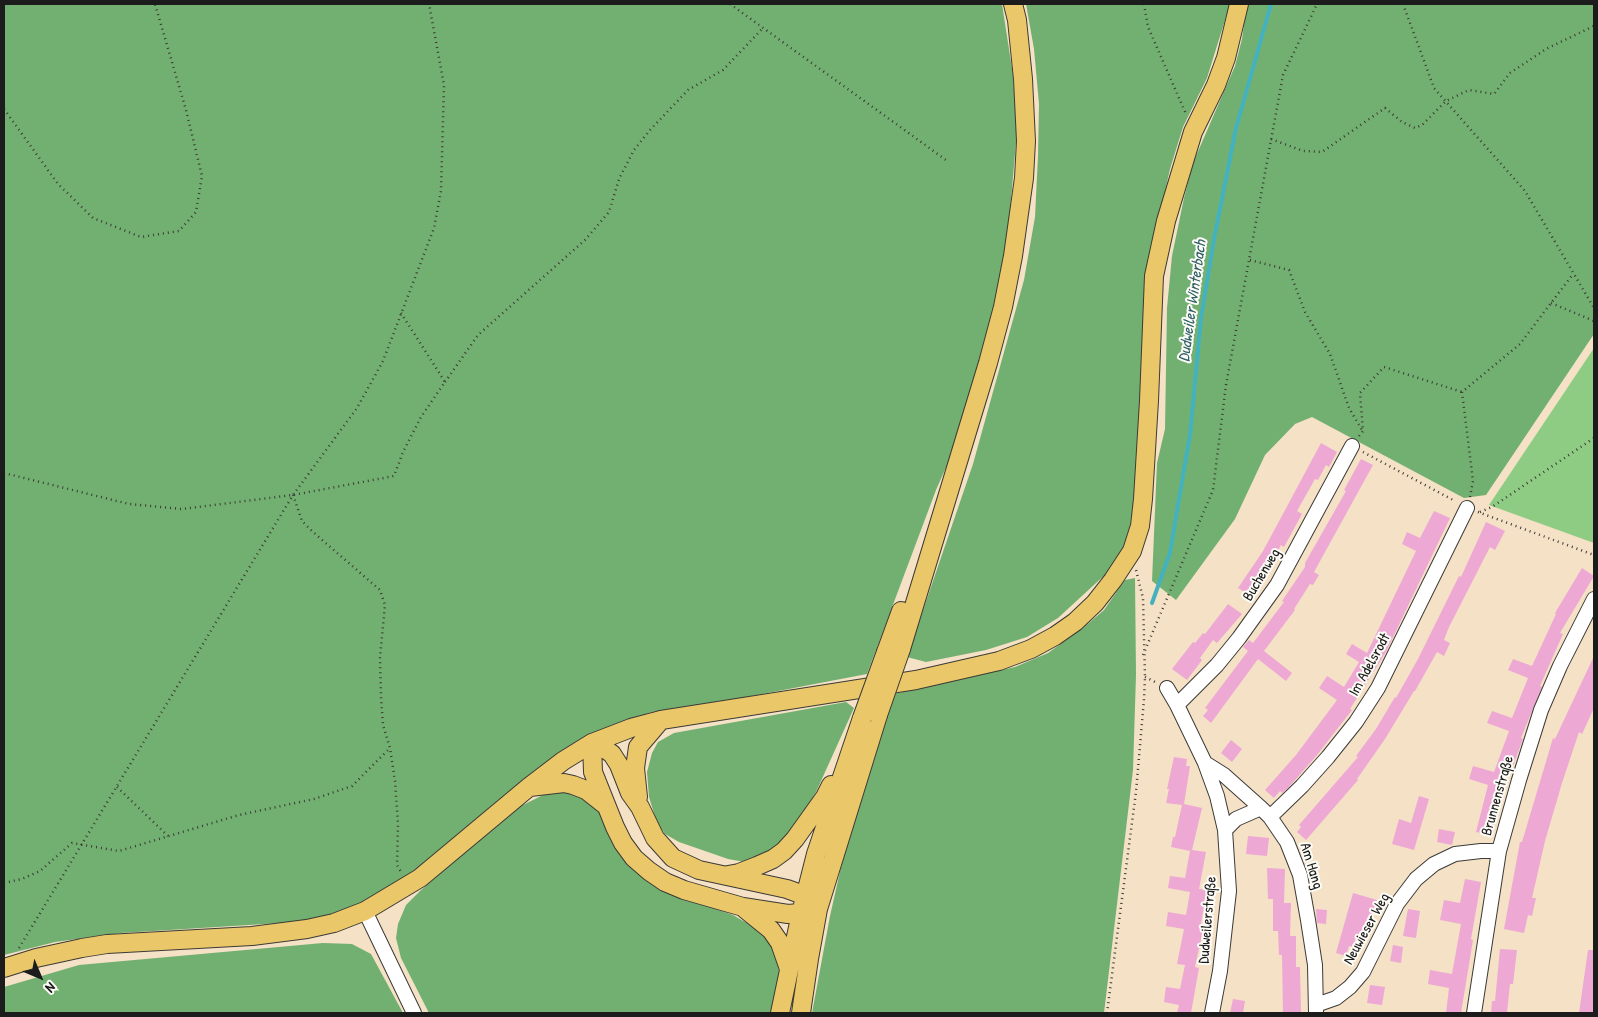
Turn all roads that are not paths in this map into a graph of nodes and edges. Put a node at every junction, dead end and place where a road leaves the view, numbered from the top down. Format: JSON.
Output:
{"nodes":[{"id":1,"x":1013,"y":4,"type":"edge"},
{"id":2,"x":1239,"y":4,"type":"edge"},
{"id":3,"x":1352,"y":446,"type":"dead end"},
{"id":4,"x":1473,"y":510,"type":"road end"},
{"id":5,"x":1594,"y":599,"type":"edge"},
{"id":6,"x":1167,"y":688,"type":"dead end"},
{"id":7,"x":1177,"y":705,"type":"junction"},
{"id":8,"x":870,"y":716,"type":"junction"},
{"id":9,"x":662,"y":720,"type":"junction"},
{"id":10,"x":592,"y":743,"type":"junction"},
{"id":11,"x":852,"y":744,"type":"junction"},
{"id":12,"x":1205,"y":763,"type":"junction"},
{"id":13,"x":529,"y":787,"type":"junction"},
{"id":14,"x":606,"y":805,"type":"junction"},
{"id":15,"x":640,"y":807,"type":"junction"},
{"id":16,"x":1265,"y":812,"type":"junction"},
{"id":17,"x":1225,"y":830,"type":"junction"},
{"id":18,"x":1499,"y":852,"type":"junction"},
{"id":19,"x":721,"y":876,"type":"junction"},
{"id":20,"x":803,"y":905,"type":"junction"},
{"id":21,"x":743,"y":907,"type":"junction"},
{"id":22,"x":818,"y":909,"type":"junction"},
{"id":23,"x":366,"y":911,"type":"junction"},
{"id":24,"x":6,"y":967,"type":"edge"},
{"id":25,"x":789,"y":969,"type":"junction"},
{"id":26,"x":1316,"y":1009,"type":"edge"},
{"id":27,"x":414,"y":1013,"type":"edge"},
{"id":28,"x":780,"y":1013,"type":"edge"},
{"id":29,"x":801,"y":1013,"type":"edge"},
{"id":30,"x":1212,"y":1013,"type":"edge"},
{"id":31,"x":1474,"y":1013,"type":"edge"}],
"edges":[{"from":1,"to":8,"type":"main road","bridge":true},
{"from":2,"to":9,"type":"main road"},
{"from":3,"to":7,"type":"street","name":"Buchenweg"},
{"from":4,"to":16,"type":"street","name":"Im Adelsrodt"},
{"from":5,"to":18,"type":"street","name":"Brunnenstraße"},
{"from":6,"to":7,"type":"street","name":"Dudweilerstraße"},
{"from":7,"to":12,"type":"street","name":"Dudweilerstraße"},
{"from":8,"to":11,"type":"main road"},
{"from":8,"to":22,"type":"main road"},
{"from":9,"to":10,"type":"main road"},
{"from":9,"to":15,"type":"main road"},
{"from":10,"to":13,"type":"main road"},
{"from":10,"to":14,"type":"main road"},
{"from":10,"to":15,"type":"main road"},
{"from":11,"to":19,"type":"main road"},
{"from":11,"to":20,"type":"main road"},
{"from":12,"to":16,"type":"street","name":"Am Hang"},
{"from":12,"to":17,"type":"street","name":"Dudweilerstraße"},
{"from":13,"to":14,"type":"main road"},
{"from":13,"to":23,"type":"main road"},
{"from":14,"to":21,"type":"main road"},
{"from":15,"to":19,"type":"main road"},
{"from":16,"to":17,"type":"street"},
{"from":16,"to":26,"type":"street","name":"Am Hang"},
{"from":17,"to":30,"type":"street","name":"Dudweilerstraße"},
{"from":18,"to":26,"type":"street","name":"Neuwieser Weg"},
{"from":18,"to":31,"type":"street","name":"Brunnenstraße"},
{"from":19,"to":20,"type":"main road"},
{"from":20,"to":21,"type":"main road"},
{"from":20,"to":22,"type":"main road"},
{"from":20,"to":25,"type":"main road"},
{"from":21,"to":25,"type":"main road"},
{"from":22,"to":29,"type":"main road"},
{"from":23,"to":24,"type":"main road"},
{"from":23,"to":27,"type":"street"},
{"from":25,"to":28,"type":"main road"}]}
